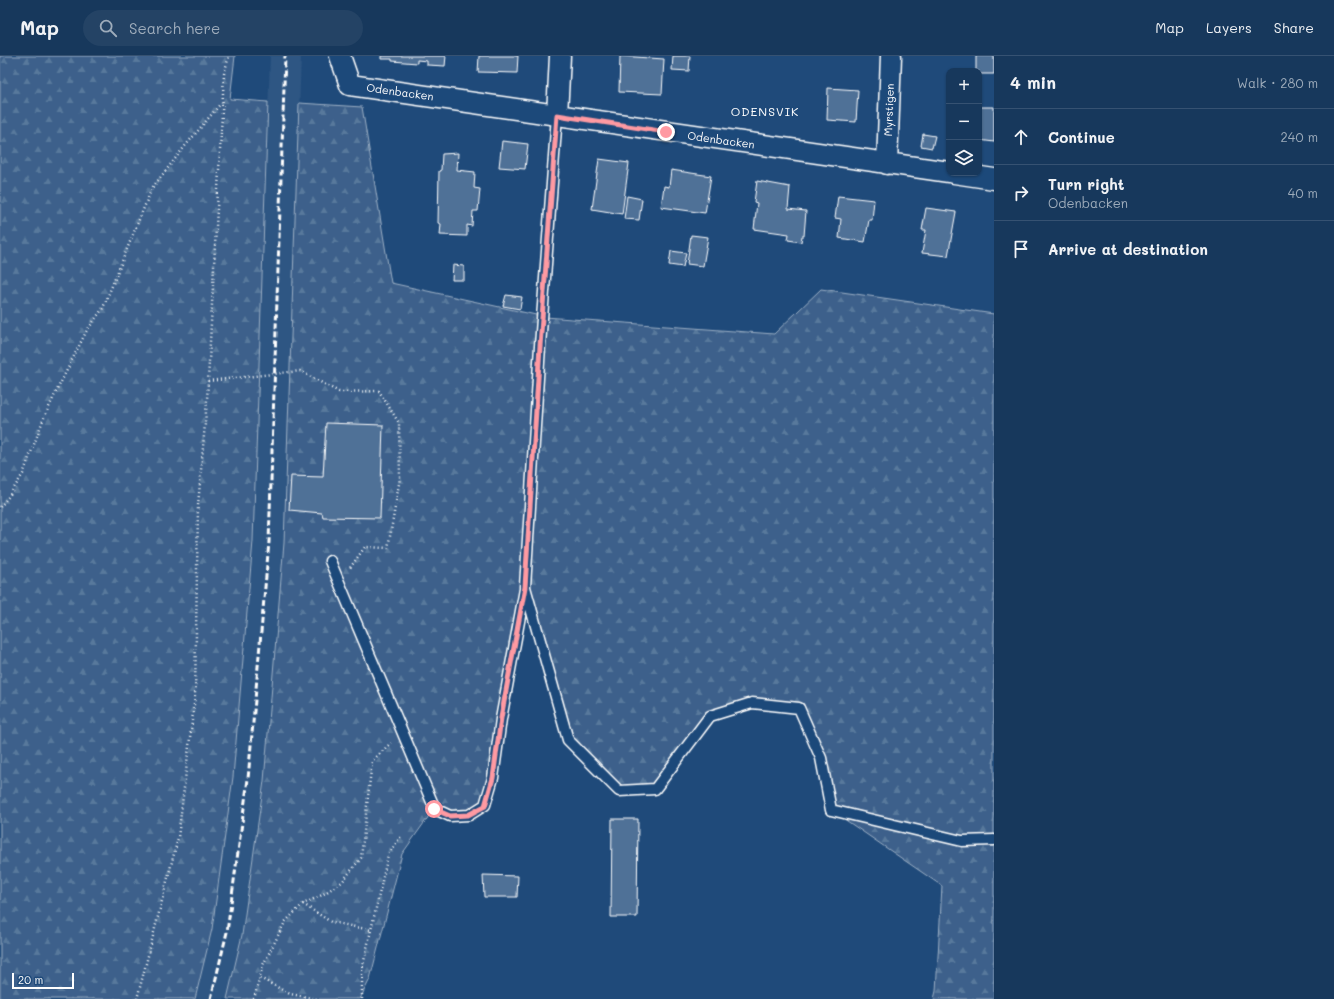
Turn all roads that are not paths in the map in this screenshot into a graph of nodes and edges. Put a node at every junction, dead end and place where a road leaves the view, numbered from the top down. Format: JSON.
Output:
{"nodes":[{"id":1,"x":340,"y":56,"type":"edge"},
{"id":2,"x":560,"y":56,"type":"edge"},
{"id":3,"x":890,"y":56,"type":"edge"},
{"id":4,"x":557,"y":115,"type":"junction"},
{"id":5,"x":888,"y":164,"type":"junction"},
{"id":6,"x":946,"y":172,"type":"edge"},
{"id":7,"x":974,"y":176,"type":"edge"},
{"id":8,"x":994,"y":179,"type":"edge"},
{"id":9,"x":330,"y":561,"type":"dead end"},
{"id":10,"x":525,"y":587,"type":"junction"},
{"id":11,"x":994,"y":840,"type":"edge"}],
"edges":[{"from":1,"to":4,"type":"street","name":"Odenbacken"},
{"from":2,"to":4,"type":"street"},
{"from":3,"to":5,"type":"street","name":"Myrstigen"},
{"from":4,"to":5,"type":"street","name":"Odenbacken"},
{"from":4,"to":10,"type":"lane"},
{"from":5,"to":6,"type":"street","name":"Odenbacken"},
{"from":7,"to":8,"type":"street"},
{"from":9,"to":10,"type":"lane"},
{"from":10,"to":11,"type":"lane"}]}
